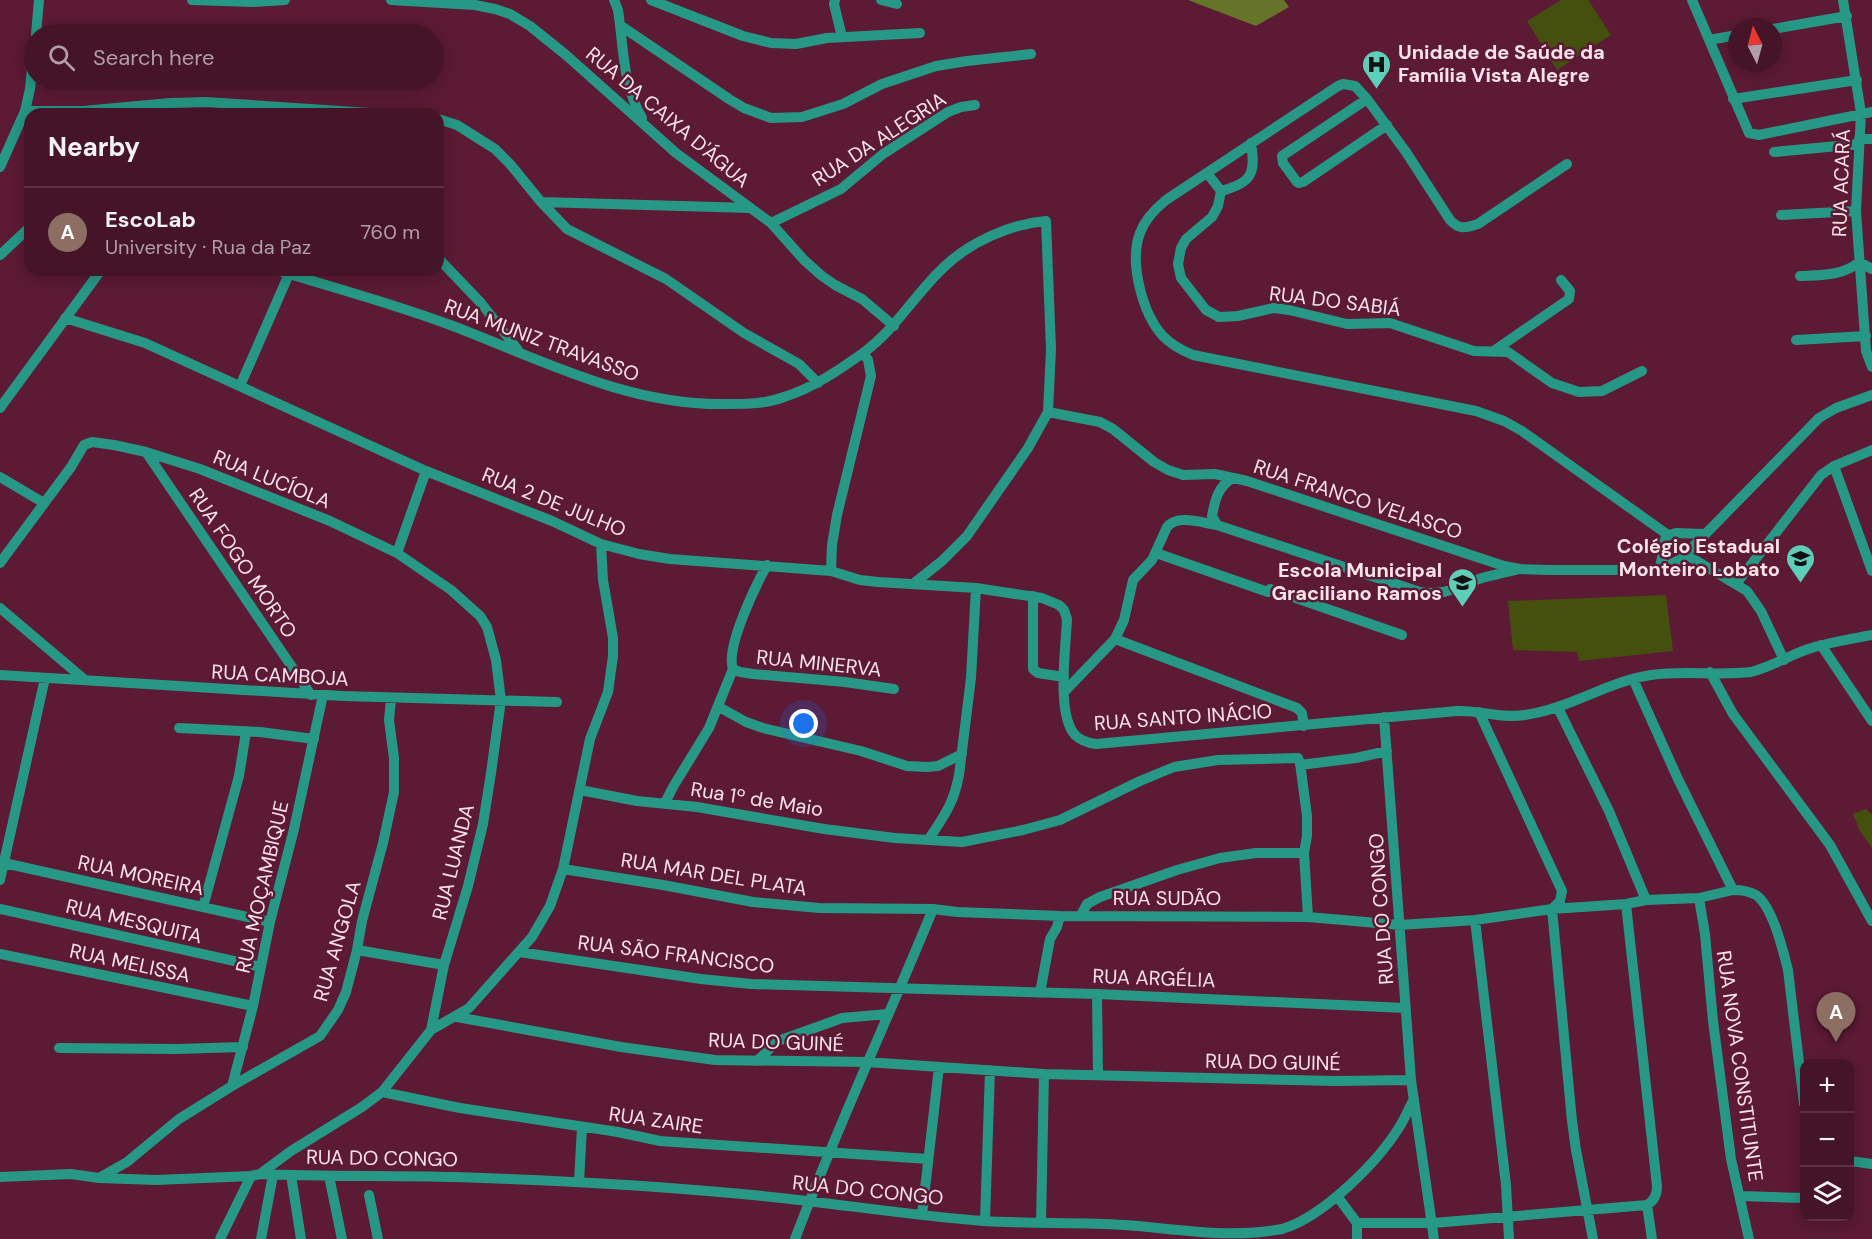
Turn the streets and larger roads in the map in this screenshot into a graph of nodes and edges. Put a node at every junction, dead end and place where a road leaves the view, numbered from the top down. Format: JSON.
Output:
{"nodes":[{"id":1,"x":39,"y":0,"type":"edge"},
{"id":2,"x":192,"y":0,"type":"edge"},
{"id":3,"x":285,"y":0,"type":"edge"},
{"id":4,"x":392,"y":0,"type":"edge"},
{"id":5,"x":615,"y":0,"type":"edge"},
{"id":6,"x":651,"y":0,"type":"edge"},
{"id":7,"x":836,"y":0,"type":"edge"},
{"id":8,"x":881,"y":0,"type":"edge"},
{"id":9,"x":1692,"y":0,"type":"edge"},
{"id":10,"x":1843,"y":0,"type":"edge"},
{"id":11,"x":897,"y":4,"type":"dead end"},
{"id":12,"x":1847,"y":16,"type":"junction"},
{"id":13,"x":37,"y":24,"type":"edge"},
{"id":14,"x":621,"y":26,"type":"junction"},
{"id":15,"x":1782,"y":27,"type":"edge"},
{"id":16,"x":920,"y":33,"type":"dead end"},
{"id":17,"x":842,"y":37,"type":"junction"},
{"id":18,"x":1728,"y":37,"type":"edge"},
{"id":19,"x":1709,"y":40,"type":"junction"},
{"id":20,"x":1030,"y":54,"type":"dead end"},
{"id":21,"x":1857,"y":80,"type":"junction"},
{"id":22,"x":30,"y":90,"type":"edge"},
{"id":23,"x":1367,"y":99,"type":"junction"},
{"id":24,"x":1733,"y":99,"type":"junction"},
{"id":25,"x":975,"y":105,"type":"dead end"},
{"id":26,"x":26,"y":108,"type":"edge"},
{"id":27,"x":129,"y":108,"type":"edge"},
{"id":28,"x":247,"y":108,"type":"edge"},
{"id":29,"x":24,"y":113,"type":"edge"},
{"id":30,"x":1867,"y":113,"type":"edge"},
{"id":31,"x":444,"y":121,"type":"edge"},
{"id":32,"x":1387,"y":125,"type":"junction"},
{"id":33,"x":647,"y":127,"type":"junction"},
{"id":34,"x":1872,"y":139,"type":"edge"},
{"id":35,"x":1859,"y":142,"type":"junction"},
{"id":36,"x":1251,"y":143,"type":"junction"},
{"id":37,"x":1774,"y":152,"type":"dead end"},
{"id":38,"x":1567,"y":164,"type":"dead end"},
{"id":39,"x":0,"y":167,"type":"edge"},
{"id":40,"x":1208,"y":173,"type":"junction"},
{"id":41,"x":1221,"y":191,"type":"junction"},
{"id":42,"x":541,"y":202,"type":"junction"},
{"id":43,"x":750,"y":208,"type":"junction"},
{"id":44,"x":1856,"y":211,"type":"junction"},
{"id":45,"x":1781,"y":215,"type":"dead end"},
{"id":46,"x":771,"y":223,"type":"junction"},
{"id":47,"x":24,"y":233,"type":"edge"},
{"id":48,"x":0,"y":255,"type":"edge"},
{"id":49,"x":1859,"y":262,"type":"junction"},
{"id":50,"x":444,"y":264,"type":"edge"},
{"id":51,"x":1872,"y":268,"type":"edge"},
{"id":52,"x":96,"y":276,"type":"edge"},
{"id":53,"x":288,"y":276,"type":"edge"},
{"id":54,"x":296,"y":276,"type":"edge"},
{"id":55,"x":1800,"y":276,"type":"dead end"},
{"id":56,"x":1561,"y":280,"type":"dead end"},
{"id":57,"x":65,"y":318,"type":"junction"},
{"id":58,"x":894,"y":326,"type":"junction"},
{"id":59,"x":1866,"y":336,"type":"junction"},
{"id":60,"x":1796,"y":340,"type":"dead end"},
{"id":61,"x":1495,"y":350,"type":"junction"},
{"id":62,"x":520,"y":352,"type":"junction"},
{"id":63,"x":863,"y":353,"type":"junction"},
{"id":64,"x":1872,"y":367,"type":"edge"},
{"id":65,"x":1642,"y":371,"type":"dead end"},
{"id":66,"x":818,"y":383,"type":"junction"},
{"id":67,"x":240,"y":386,"type":"junction"},
{"id":68,"x":1872,"y":395,"type":"edge"},
{"id":69,"x":0,"y":408,"type":"edge"},
{"id":70,"x":1048,"y":411,"type":"junction"},
{"id":71,"x":1872,"y":450,"type":"edge"},
{"id":72,"x":146,"y":452,"type":"junction"},
{"id":73,"x":1834,"y":466,"type":"junction"},
{"id":74,"x":426,"y":471,"type":"junction"},
{"id":75,"x":0,"y":477,"type":"edge"},
{"id":76,"x":1233,"y":478,"type":"junction"},
{"id":77,"x":44,"y":503,"type":"junction"},
{"id":78,"x":1217,"y":525,"type":"junction"},
{"id":79,"x":1672,"y":534,"type":"junction"},
{"id":80,"x":1705,"y":534,"type":"junction"},
{"id":81,"x":601,"y":544,"type":"junction"},
{"id":82,"x":1664,"y":550,"type":"junction"},
{"id":83,"x":397,"y":553,"type":"junction"},
{"id":84,"x":1156,"y":553,"type":"junction"},
{"id":85,"x":1685,"y":554,"type":"junction"},
{"id":86,"x":0,"y":562,"type":"edge"},
{"id":87,"x":767,"y":565,"type":"junction"},
{"id":88,"x":1520,"y":569,"type":"junction"},
{"id":89,"x":1659,"y":570,"type":"junction"},
{"id":90,"x":831,"y":571,"type":"junction"},
{"id":91,"x":1872,"y":571,"type":"edge"},
{"id":92,"x":913,"y":584,"type":"junction"},
{"id":93,"x":1737,"y":584,"type":"junction"},
{"id":94,"x":976,"y":588,"type":"junction"},
{"id":95,"x":1034,"y":597,"type":"junction"},
{"id":96,"x":1059,"y":605,"type":"joint"},
{"id":97,"x":0,"y":608,"type":"edge"},
{"id":98,"x":1402,"y":635,"type":"dead end"},
{"id":99,"x":1872,"y":635,"type":"edge"},
{"id":100,"x":1115,"y":639,"type":"junction"},
{"id":101,"x":1821,"y":645,"type":"junction"},
{"id":102,"x":1784,"y":660,"type":"junction"},
{"id":103,"x":737,"y":671,"type":"junction"},
{"id":104,"x":1710,"y":672,"type":"junction"},
{"id":105,"x":0,"y":675,"type":"edge"},
{"id":106,"x":1064,"y":676,"type":"junction"},
{"id":107,"x":45,"y":678,"type":"junction"},
{"id":108,"x":1633,"y":679,"type":"junction"},
{"id":109,"x":85,"y":681,"type":"junction"},
{"id":110,"x":894,"y":688,"type":"dead end"},
{"id":111,"x":1064,"y":692,"type":"junction"},
{"id":112,"x":310,"y":695,"type":"junction"},
{"id":113,"x":322,"y":695,"type":"junction"},
{"id":114,"x":391,"y":699,"type":"junction"},
{"id":115,"x":501,"y":700,"type":"junction"},
{"id":116,"x":558,"y":702,"type":"dead end"},
{"id":117,"x":718,"y":707,"type":"junction"},
{"id":118,"x":1558,"y":708,"type":"junction"},
{"id":119,"x":1479,"y":712,"type":"junction"},
{"id":120,"x":1384,"y":717,"type":"junction"},
{"id":121,"x":1872,"y":722,"type":"edge"},
{"id":122,"x":1304,"y":726,"type":"junction"},
{"id":123,"x":179,"y":728,"type":"dead end"},
{"id":124,"x":246,"y":732,"type":"junction"},
{"id":125,"x":314,"y":739,"type":"junction"},
{"id":126,"x":1388,"y":751,"type":"junction"},
{"id":127,"x":962,"y":754,"type":"junction"},
{"id":128,"x":1297,"y":761,"type":"junction"},
{"id":129,"x":580,"y":790,"type":"junction"},
{"id":130,"x":665,"y":803,"type":"junction"},
{"id":131,"x":929,"y":839,"type":"junction"},
{"id":132,"x":1304,"y":853,"type":"junction"},
{"id":133,"x":4,"y":863,"type":"junction"},
{"id":134,"x":563,"y":869,"type":"junction"},
{"id":135,"x":0,"y":880,"type":"edge"},
{"id":136,"x":1733,"y":890,"type":"junction"},
{"id":137,"x":1699,"y":898,"type":"junction"},
{"id":138,"x":1646,"y":900,"type":"junction"},
{"id":139,"x":1626,"y":904,"type":"junction"},
{"id":140,"x":204,"y":907,"type":"junction"},
{"id":141,"x":0,"y":909,"type":"edge"},
{"id":142,"x":933,"y":909,"type":"junction"},
{"id":143,"x":1552,"y":909,"type":"junction"},
{"id":144,"x":1081,"y":915,"type":"junction"},
{"id":145,"x":1060,"y":916,"type":"junction"},
{"id":146,"x":1308,"y":917,"type":"junction"},
{"id":147,"x":1475,"y":920,"type":"junction"},
{"id":148,"x":1872,"y":921,"type":"edge"},
{"id":149,"x":270,"y":922,"type":"junction"},
{"id":150,"x":1400,"y":925,"type":"junction"},
{"id":151,"x":357,"y":950,"type":"junction"},
{"id":152,"x":519,"y":952,"type":"junction"},
{"id":153,"x":0,"y":954,"type":"edge"},
{"id":154,"x":444,"y":964,"type":"junction"},
{"id":155,"x":261,"y":967,"type":"junction"},
{"id":156,"x":901,"y":987,"type":"junction"},
{"id":157,"x":1040,"y":993,"type":"junction"},
{"id":158,"x":1097,"y":993,"type":"junction"},
{"id":159,"x":253,"y":1006,"type":"junction"},
{"id":160,"x":1405,"y":1008,"type":"junction"},
{"id":161,"x":888,"y":1014,"type":"junction"},
{"id":162,"x":457,"y":1017,"type":"junction"},
{"id":163,"x":432,"y":1030,"type":"junction"},
{"id":164,"x":243,"y":1047,"type":"junction"},
{"id":165,"x":59,"y":1048,"type":"dead end"},
{"id":166,"x":757,"y":1061,"type":"junction"},
{"id":167,"x":866,"y":1062,"type":"junction"},
{"id":168,"x":939,"y":1067,"type":"junction"},
{"id":169,"x":990,"y":1070,"type":"junction"},
{"id":170,"x":1800,"y":1070,"type":"edge"},
{"id":171,"x":1044,"y":1074,"type":"junction"},
{"id":172,"x":1098,"y":1075,"type":"junction"},
{"id":173,"x":1411,"y":1080,"type":"junction"},
{"id":174,"x":232,"y":1086,"type":"junction"},
{"id":175,"x":382,"y":1092,"type":"junction"},
{"id":176,"x":1414,"y":1099,"type":"junction"},
{"id":177,"x":582,"y":1127,"type":"junction"},
{"id":178,"x":829,"y":1152,"type":"junction"},
{"id":179,"x":928,"y":1159,"type":"junction"},
{"id":180,"x":1854,"y":1162,"type":"edge"},
{"id":181,"x":1872,"y":1164,"type":"edge"},
{"id":182,"x":273,"y":1174,"type":"junction"},
{"id":183,"x":255,"y":1175,"type":"junction"},
{"id":184,"x":291,"y":1175,"type":"junction"},
{"id":185,"x":328,"y":1176,"type":"junction"},
{"id":186,"x":0,"y":1177,"type":"edge"},
{"id":187,"x":99,"y":1178,"type":"junction"},
{"id":188,"x":579,"y":1182,"type":"junction"},
{"id":189,"x":369,"y":1195,"type":"dead end"},
{"id":190,"x":1337,"y":1196,"type":"junction"},
{"id":191,"x":1740,"y":1196,"type":"junction"},
{"id":192,"x":1800,"y":1198,"type":"edge"},
{"id":193,"x":809,"y":1202,"type":"junction"},
{"id":194,"x":1647,"y":1205,"type":"junction"},
{"id":195,"x":1587,"y":1210,"type":"junction"},
{"id":196,"x":922,"y":1215,"type":"junction"},
{"id":197,"x":1508,"y":1216,"type":"junction"},
{"id":198,"x":985,"y":1221,"type":"junction"},
{"id":199,"x":1041,"y":1223,"type":"junction"},
{"id":200,"x":1357,"y":1223,"type":"junction"},
{"id":201,"x":1433,"y":1223,"type":"junction"},
{"id":202,"x":1143,"y":1227,"type":"junction"},
{"id":203,"x":1280,"y":1234,"type":"edge"},
{"id":204,"x":220,"y":1239,"type":"edge"},
{"id":205,"x":261,"y":1239,"type":"edge"},
{"id":206,"x":301,"y":1239,"type":"edge"},
{"id":207,"x":342,"y":1239,"type":"edge"},
{"id":208,"x":378,"y":1239,"type":"edge"},
{"id":209,"x":795,"y":1239,"type":"edge"},
{"id":210,"x":1142,"y":1239,"type":"edge"},
{"id":211,"x":1357,"y":1239,"type":"edge"},
{"id":212,"x":1434,"y":1239,"type":"edge"},
{"id":213,"x":1509,"y":1239,"type":"edge"},
{"id":214,"x":1593,"y":1239,"type":"edge"},
{"id":215,"x":1652,"y":1239,"type":"edge"},
{"id":216,"x":1749,"y":1239,"type":"edge"}],
"edges":[{"from":1,"to":13,"type":"street"},
{"from":2,"to":3,"type":"street"},
{"from":4,"to":33,"type":"street","name":"RUA DA CAIXA D'ÁGUA"},
{"from":5,"to":14,"type":"street"},
{"from":6,"to":17,"type":"street"},
{"from":7,"to":17,"type":"street"},
{"from":8,"to":11,"type":"street"},
{"from":9,"to":19,"type":"street"},
{"from":10,"to":12,"type":"street","name":"RUA ACARÁ"},
{"from":12,"to":15,"type":"street"},
{"from":12,"to":21,"type":"street","name":"RUA ACARÁ"},
{"from":14,"to":20,"type":"street"},
{"from":14,"to":33,"type":"street"},
{"from":16,"to":17,"type":"street"},
{"from":18,"to":19,"type":"street"},
{"from":19,"to":24,"type":"street"},
{"from":21,"to":24,"type":"street"},
{"from":21,"to":30,"type":"street","name":"RUA ACARÁ"},
{"from":22,"to":26,"type":"street"},
{"from":23,"to":32,"type":"street"},
{"from":23,"to":32,"type":"street"},
{"from":23,"to":36,"type":"street"},
{"from":24,"to":30,"type":"street"},
{"from":25,"to":46,"type":"street","name":"RUA DA ALEGRIA"},
{"from":27,"to":28,"type":"street"},
{"from":29,"to":39,"type":"street"},
{"from":30,"to":35,"type":"street","name":"RUA ACARÁ"},
{"from":31,"to":42,"type":"street"},
{"from":32,"to":38,"type":"street"},
{"from":33,"to":43,"type":"street","name":"RUA DA CAIXA D'ÁGUA"},
{"from":34,"to":35,"type":"street"},
{"from":35,"to":37,"type":"street"},
{"from":35,"to":44,"type":"street","name":"RUA ACARÁ"},
{"from":36,"to":40,"type":"street"},
{"from":36,"to":41,"type":"street"},
{"from":40,"to":41,"type":"street"},
{"from":40,"to":79,"type":"street"},
{"from":41,"to":61,"type":"street","name":"RUA DO SABIÁ"},
{"from":42,"to":43,"type":"street"},
{"from":42,"to":66,"type":"street"},
{"from":43,"to":46,"type":"street","name":"RUA DA CAIXA D'ÁGUA"},
{"from":44,"to":45,"type":"street"},
{"from":44,"to":49,"type":"street","name":"RUA ACARÁ"},
{"from":46,"to":58,"type":"street","name":"RUA DA CAIXA D'ÁGUA"},
{"from":47,"to":48,"type":"street"},
{"from":49,"to":51,"type":"street"},
{"from":49,"to":55,"type":"street"},
{"from":49,"to":59,"type":"street","name":"RUA ACARÁ"},
{"from":50,"to":62,"type":"street"},
{"from":52,"to":57,"type":"street"},
{"from":53,"to":67,"type":"street"},
{"from":54,"to":62,"type":"street","name":"RUA MUNIZ TRAVASSO"},
{"from":56,"to":61,"type":"street"},
{"from":57,"to":67,"type":"street","name":"RUA 2 DE JULHO"},
{"from":57,"to":69,"type":"street"},
{"from":58,"to":63,"type":"street","name":"RUA MUNIZ TRAVASSO"},
{"from":58,"to":70,"type":"street","name":"RUA MUNIZ TRAVASSO"},
{"from":59,"to":60,"type":"street"},
{"from":59,"to":64,"type":"street","name":"RUA ACARÁ"},
{"from":61,"to":65,"type":"street","name":"RUA DO SABIÁ"},
{"from":62,"to":66,"type":"street","name":"RUA MUNIZ TRAVASSO"},
{"from":63,"to":66,"type":"street","name":"RUA MUNIZ TRAVASSO"},
{"from":63,"to":90,"type":"street"},
{"from":67,"to":74,"type":"street","name":"RUA 2 DE JULHO"},
{"from":68,"to":80,"type":"street"},
{"from":70,"to":76,"type":"street"},
{"from":70,"to":92,"type":"street"},
{"from":71,"to":73,"type":"street"},
{"from":72,"to":77,"type":"street","name":"RUA LUCÍOLA"},
{"from":72,"to":83,"type":"street","name":"RUA LUCÍOLA"},
{"from":72,"to":112,"type":"street","name":"RUA FOGO MORTO"},
{"from":73,"to":91,"type":"street"},
{"from":73,"to":93,"type":"street"},
{"from":74,"to":81,"type":"street","name":"RUA 2 DE JULHO"},
{"from":74,"to":83,"type":"street"},
{"from":75,"to":77,"type":"street"},
{"from":76,"to":78,"type":"street","name":"RUA FRANCO VELASCO"},
{"from":76,"to":88,"type":"street","name":"RUA FRANCO VELASCO"},
{"from":77,"to":86,"type":"street","name":"RUA LUCÍOLA"},
{"from":78,"to":84,"type":"street"},
{"from":78,"to":88,"type":"street","name":"RUA FRANCO VELASCO"},
{"from":79,"to":80,"type":"street"},
{"from":79,"to":82,"type":"street"},
{"from":79,"to":85,"type":"street"},
{"from":80,"to":85,"type":"street"},
{"from":81,"to":87,"type":"street","name":"RUA 2 DE JULHO"},
{"from":81,"to":129,"type":"street"},
{"from":82,"to":85,"type":"street"},
{"from":82,"to":89,"type":"street"},
{"from":83,"to":115,"type":"street","name":"RUA LUCÍOLA"},
{"from":84,"to":98,"type":"street"},
{"from":84,"to":100,"type":"street"},
{"from":85,"to":89,"type":"street"},
{"from":85,"to":93,"type":"street"},
{"from":87,"to":90,"type":"street","name":"RUA 2 DE JULHO"},
{"from":87,"to":103,"type":"street"},
{"from":88,"to":89,"type":"street","name":"RUA FRANCO VELASCO"},
{"from":90,"to":92,"type":"street","name":"RUA 2 DE JULHO"},
{"from":92,"to":94,"type":"street","name":"RUA 2 DE JULHO"},
{"from":93,"to":102,"type":"street"},
{"from":94,"to":95,"type":"street","name":"RUA 2 DE JULHO"},
{"from":94,"to":127,"type":"street"},
{"from":95,"to":96,"type":"street","name":"RUA 2 DE JULHO"},
{"from":95,"to":106,"type":"street"},
{"from":96,"to":106,"type":"street","name":"RUA SANTO INÁCIO"},
{"from":97,"to":109,"type":"street"},
{"from":99,"to":101,"type":"street","name":"RUA SANTO INÁCIO"},
{"from":100,"to":111,"type":"street"},
{"from":100,"to":122,"type":"street","name":"RUA SANTO INÁCIO"},
{"from":101,"to":102,"type":"street","name":"RUA SANTO INÁCIO"},
{"from":101,"to":121,"type":"street"},
{"from":102,"to":104,"type":"street","name":"RUA SANTO INÁCIO"},
{"from":103,"to":110,"type":"street","name":"RUA MINERVA"},
{"from":103,"to":117,"type":"street"},
{"from":104,"to":108,"type":"street","name":"RUA SANTO INÁCIO"},
{"from":104,"to":148,"type":"street"},
{"from":105,"to":107,"type":"street","name":"RUA CAMBOJA"},
{"from":106,"to":111,"type":"street","name":"RUA SANTO INÁCIO"},
{"from":107,"to":109,"type":"street","name":"RUA CAMBOJA"},
{"from":107,"to":133,"type":"street"},
{"from":108,"to":118,"type":"street","name":"RUA SANTO INÁCIO"},
{"from":108,"to":136,"type":"street"},
{"from":109,"to":112,"type":"street","name":"RUA CAMBOJA"},
{"from":111,"to":122,"type":"street","name":"RUA SANTO INÁCIO"},
{"from":112,"to":113,"type":"street","name":"RUA CAMBOJA"},
{"from":113,"to":114,"type":"street","name":"RUA CAMBOJA"},
{"from":113,"to":125,"type":"street","name":"RUA MOÇAMBIQUE"},
{"from":114,"to":115,"type":"street","name":"RUA CAMBOJA"},
{"from":114,"to":151,"type":"street","name":"RUA ANGOLA"},
{"from":115,"to":116,"type":"street","name":"RUA CAMBOJA"},
{"from":115,"to":154,"type":"street","name":"RUA LUANDA"},
{"from":117,"to":127,"type":"street"},
{"from":117,"to":130,"type":"street"},
{"from":118,"to":119,"type":"street","name":"RUA SANTO INÁCIO"},
{"from":118,"to":138,"type":"street"},
{"from":119,"to":120,"type":"street","name":"RUA SANTO INÁCIO"},
{"from":119,"to":143,"type":"street"},
{"from":120,"to":122,"type":"street","name":"RUA SANTO INÁCIO"},
{"from":120,"to":126,"type":"street","name":"RUA DO CONGO"},
{"from":123,"to":124,"type":"street"},
{"from":124,"to":125,"type":"street"},
{"from":124,"to":140,"type":"street"},
{"from":125,"to":149,"type":"street","name":"RUA MOÇAMBIQUE"},
{"from":126,"to":128,"type":"street","name":"Rua 1º de Maio"},
{"from":126,"to":150,"type":"street","name":"RUA DO CONGO"},
{"from":127,"to":131,"type":"street"},
{"from":128,"to":131,"type":"street","name":"Rua 1º de Maio"},
{"from":128,"to":132,"type":"street"},
{"from":129,"to":130,"type":"street","name":"Rua 1º de Maio"},
{"from":129,"to":134,"type":"street"},
{"from":130,"to":131,"type":"street","name":"Rua 1º de Maio"},
{"from":132,"to":144,"type":"street"},
{"from":132,"to":146,"type":"street"},
{"from":133,"to":135,"type":"street"},
{"from":133,"to":140,"type":"street","name":"RUA MOREIRA"},
{"from":134,"to":142,"type":"street","name":"RUA MAR DEL PLATA"},
{"from":134,"to":152,"type":"street"},
{"from":136,"to":137,"type":"street","name":"RUA SUDÃO"},
{"from":136,"to":170,"type":"street"},
{"from":137,"to":138,"type":"street","name":"RUA SUDÃO"},
{"from":137,"to":191,"type":"street","name":"RUA NOVA CONSTITUNTE"},
{"from":138,"to":139,"type":"street","name":"RUA SUDÃO"},
{"from":139,"to":143,"type":"street","name":"RUA SUDÃO"},
{"from":139,"to":194,"type":"street"},
{"from":140,"to":149,"type":"street","name":"RUA MOREIRA"},
{"from":141,"to":155,"type":"street","name":"RUA MESQUITA"},
{"from":142,"to":145,"type":"street","name":"RUA SUDÃO"},
{"from":142,"to":156,"type":"street"},
{"from":143,"to":147,"type":"street","name":"RUA SUDÃO"},
{"from":143,"to":195,"type":"street"},
{"from":144,"to":145,"type":"street","name":"RUA SUDÃO"},
{"from":144,"to":146,"type":"street","name":"RUA SUDÃO"},
{"from":145,"to":157,"type":"street"},
{"from":146,"to":150,"type":"street","name":"RUA SUDÃO"},
{"from":147,"to":150,"type":"street","name":"RUA SUDÃO"},
{"from":147,"to":197,"type":"street"},
{"from":149,"to":155,"type":"street","name":"RUA MOÇAMBIQUE"},
{"from":150,"to":160,"type":"street","name":"RUA DO CONGO"},
{"from":151,"to":154,"type":"street"},
{"from":151,"to":174,"type":"street","name":"RUA ANGOLA"},
{"from":152,"to":156,"type":"street","name":"RUA SÃO FRANCISCO"},
{"from":152,"to":162,"type":"street"},
{"from":153,"to":159,"type":"street","name":"RUA MELISSA"},
{"from":154,"to":163,"type":"street","name":"RUA LUANDA"},
{"from":155,"to":159,"type":"street","name":"RUA MOÇAMBIQUE"},
{"from":156,"to":157,"type":"street","name":"RUA ARGÉLIA"},
{"from":156,"to":161,"type":"street"},
{"from":157,"to":158,"type":"street","name":"RUA ARGÉLIA"},
{"from":158,"to":160,"type":"street","name":"RUA ARGÉLIA"},
{"from":158,"to":172,"type":"street"},
{"from":159,"to":164,"type":"street","name":"RUA MOÇAMBIQUE"},
{"from":160,"to":173,"type":"street","name":"RUA DO CONGO"},
{"from":161,"to":166,"type":"street"},
{"from":161,"to":167,"type":"street"},
{"from":162,"to":163,"type":"street"},
{"from":162,"to":166,"type":"street","name":"RUA DO GUINÉ"},
{"from":163,"to":175,"type":"street"},
{"from":164,"to":165,"type":"street"},
{"from":164,"to":174,"type":"street","name":"RUA MOÇAMBIQUE"},
{"from":166,"to":167,"type":"street","name":"RUA DO GUINÉ"},
{"from":167,"to":168,"type":"street","name":"RUA DO GUINÉ"},
{"from":167,"to":178,"type":"street"},
{"from":168,"to":169,"type":"street","name":"RUA DO GUINÉ"},
{"from":168,"to":179,"type":"street"},
{"from":169,"to":171,"type":"street","name":"RUA DO GUINÉ"},
{"from":169,"to":198,"type":"street"},
{"from":171,"to":172,"type":"street","name":"RUA DO GUINÉ"},
{"from":171,"to":199,"type":"street"},
{"from":172,"to":173,"type":"street","name":"RUA DO GUINÉ"},
{"from":173,"to":176,"type":"street","name":"RUA DO CONGO"},
{"from":174,"to":187,"type":"street","name":"RUA ANGOLA"},
{"from":175,"to":177,"type":"street","name":"RUA ZAIRE"},
{"from":175,"to":183,"type":"street"},
{"from":176,"to":190,"type":"street","name":"RUA DO CONGO"},
{"from":176,"to":201,"type":"street","name":"RUA DO CONGO"},
{"from":177,"to":178,"type":"street","name":"RUA ZAIRE"},
{"from":177,"to":188,"type":"street"},
{"from":178,"to":179,"type":"street","name":"RUA ZAIRE"},
{"from":178,"to":193,"type":"street"},
{"from":179,"to":196,"type":"street"},
{"from":180,"to":181,"type":"street"},
{"from":182,"to":183,"type":"street","name":"RUA DO CONGO"},
{"from":182,"to":184,"type":"street","name":"RUA DO CONGO"},
{"from":182,"to":205,"type":"street"},
{"from":183,"to":187,"type":"street","name":"RUA DO CONGO"},
{"from":183,"to":204,"type":"street"},
{"from":184,"to":185,"type":"street","name":"RUA DO CONGO"},
{"from":184,"to":206,"type":"street"},
{"from":185,"to":188,"type":"street","name":"RUA DO CONGO"},
{"from":185,"to":207,"type":"street"},
{"from":186,"to":187,"type":"street","name":"RUA DO CONGO"},
{"from":188,"to":193,"type":"street","name":"RUA DO CONGO"},
{"from":189,"to":208,"type":"street"},
{"from":190,"to":200,"type":"street"},
{"from":190,"to":203,"type":"street","name":"RUA DO CONGO"},
{"from":191,"to":192,"type":"street"},
{"from":191,"to":216,"type":"street","name":"RUA NOVA CONSTITUNTE"},
{"from":193,"to":196,"type":"street","name":"RUA DO CONGO"},
{"from":193,"to":209,"type":"street"},
{"from":194,"to":195,"type":"street"},
{"from":194,"to":215,"type":"street"},
{"from":195,"to":197,"type":"street"},
{"from":195,"to":214,"type":"street"},
{"from":196,"to":198,"type":"street","name":"RUA DO CONGO"},
{"from":197,"to":201,"type":"street"},
{"from":197,"to":213,"type":"street"},
{"from":198,"to":199,"type":"street","name":"RUA DO CONGO"},
{"from":199,"to":202,"type":"street","name":"RUA DO CONGO"},
{"from":200,"to":201,"type":"street"},
{"from":200,"to":211,"type":"street"},
{"from":201,"to":212,"type":"street","name":"RUA DO CONGO"},
{"from":202,"to":203,"type":"street","name":"RUA DO CONGO"},
{"from":202,"to":210,"type":"street"}]}
